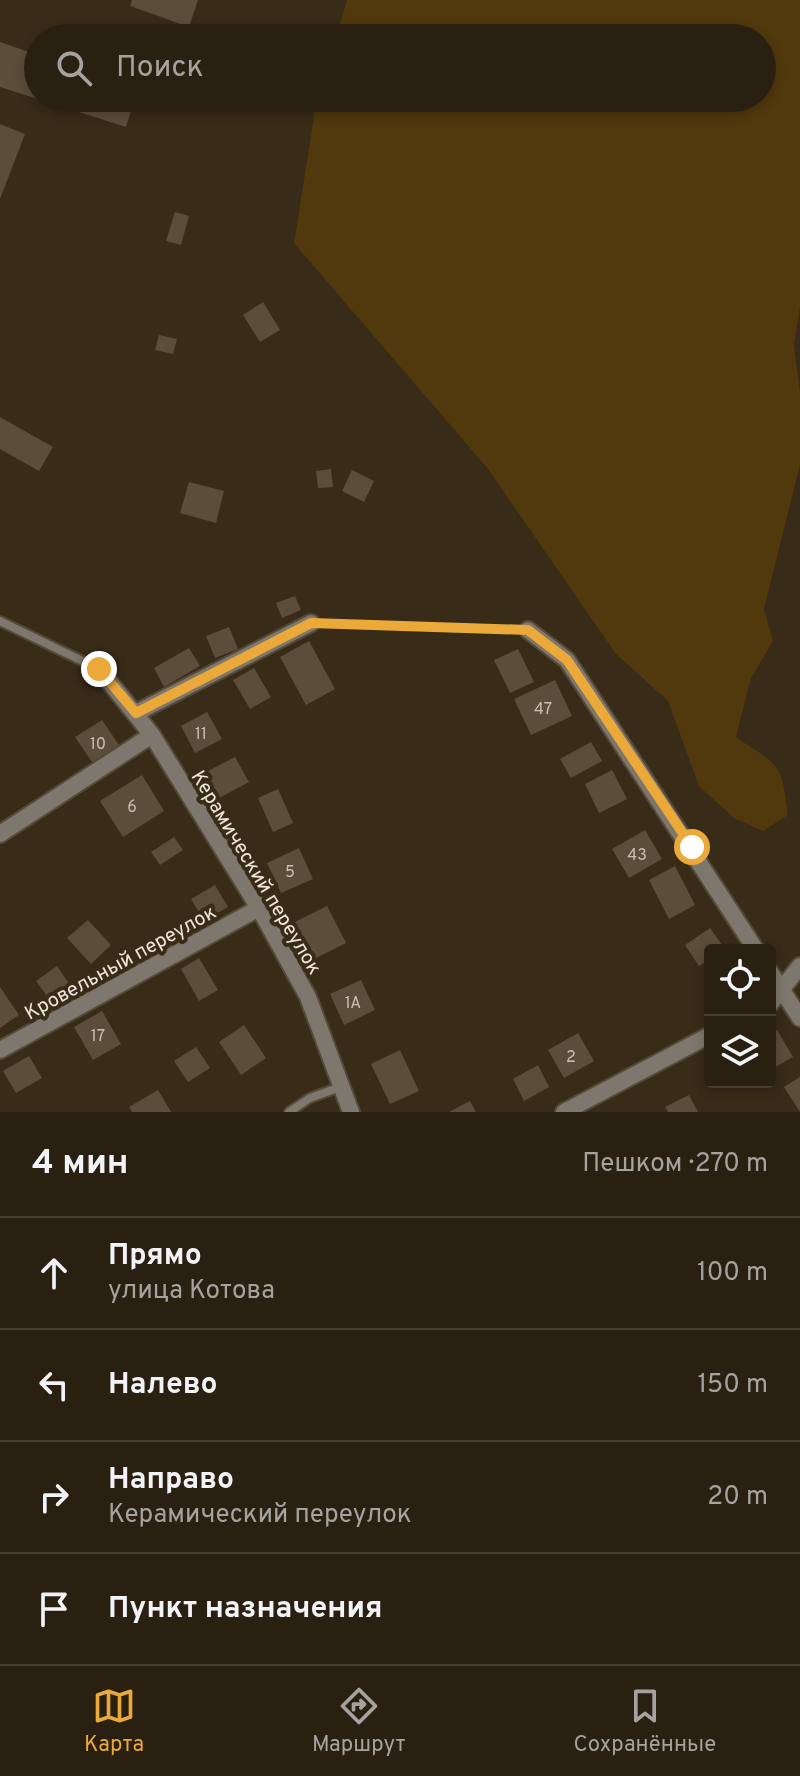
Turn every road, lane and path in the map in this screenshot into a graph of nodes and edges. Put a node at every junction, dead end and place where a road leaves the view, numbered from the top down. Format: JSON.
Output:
{"nodes":[{"id":1,"x":0,"y":621,"type":"edge"},
{"id":2,"x":311,"y":623,"type":"joint"},
{"id":3,"x":528,"y":630,"type":"joint"},
{"id":4,"x":99,"y":669,"type":"joint"},
{"id":5,"x":136,"y":713,"type":"junction"},
{"id":6,"x":152,"y":735,"type":"junction"},
{"id":7,"x":0,"y":834,"type":"edge"},
{"id":8,"x":259,"y":908,"type":"junction"},
{"id":9,"x":752,"y":944,"type":"edge"},
{"id":10,"x":800,"y":966,"type":"edge"},
{"id":11,"x":776,"y":981,"type":"edge"},
{"id":12,"x":782,"y":990,"type":"junction"},
{"id":13,"x":776,"y":997,"type":"edge"},
{"id":14,"x":800,"y":1018,"type":"edge"},
{"id":15,"x":704,"y":1038,"type":"edge"},
{"id":16,"x":0,"y":1050,"type":"edge"},
{"id":17,"x":340,"y":1087,"type":"junction"},
{"id":18,"x":289,"y":1112,"type":"edge"},
{"id":19,"x":351,"y":1112,"type":"edge"},
{"id":20,"x":564,"y":1112,"type":"edge"}],
"edges":[{"from":1,"to":4,"type":"lane"},
{"from":2,"to":3,"type":"path"},
{"from":2,"to":5,"type":"street"},
{"from":3,"to":9,"type":"street"},
{"from":4,"to":5,"type":"street","name":"Керамический переулок"},
{"from":5,"to":6,"type":"street","name":"Керамический переулок"},
{"from":6,"to":7,"type":"street"},
{"from":6,"to":8,"type":"street","name":"Керамический переулок"},
{"from":8,"to":16,"type":"street","name":"Кровельный переулок"},
{"from":8,"to":17,"type":"street","name":"Керамический переулок"},
{"from":10,"to":12,"type":"street"},
{"from":11,"to":12,"type":"street"},
{"from":12,"to":13,"type":"street"},
{"from":12,"to":14,"type":"street"},
{"from":15,"to":20,"type":"street"},
{"from":17,"to":18,"type":"lane"},
{"from":17,"to":19,"type":"street","name":"Керамический переулок"}]}
